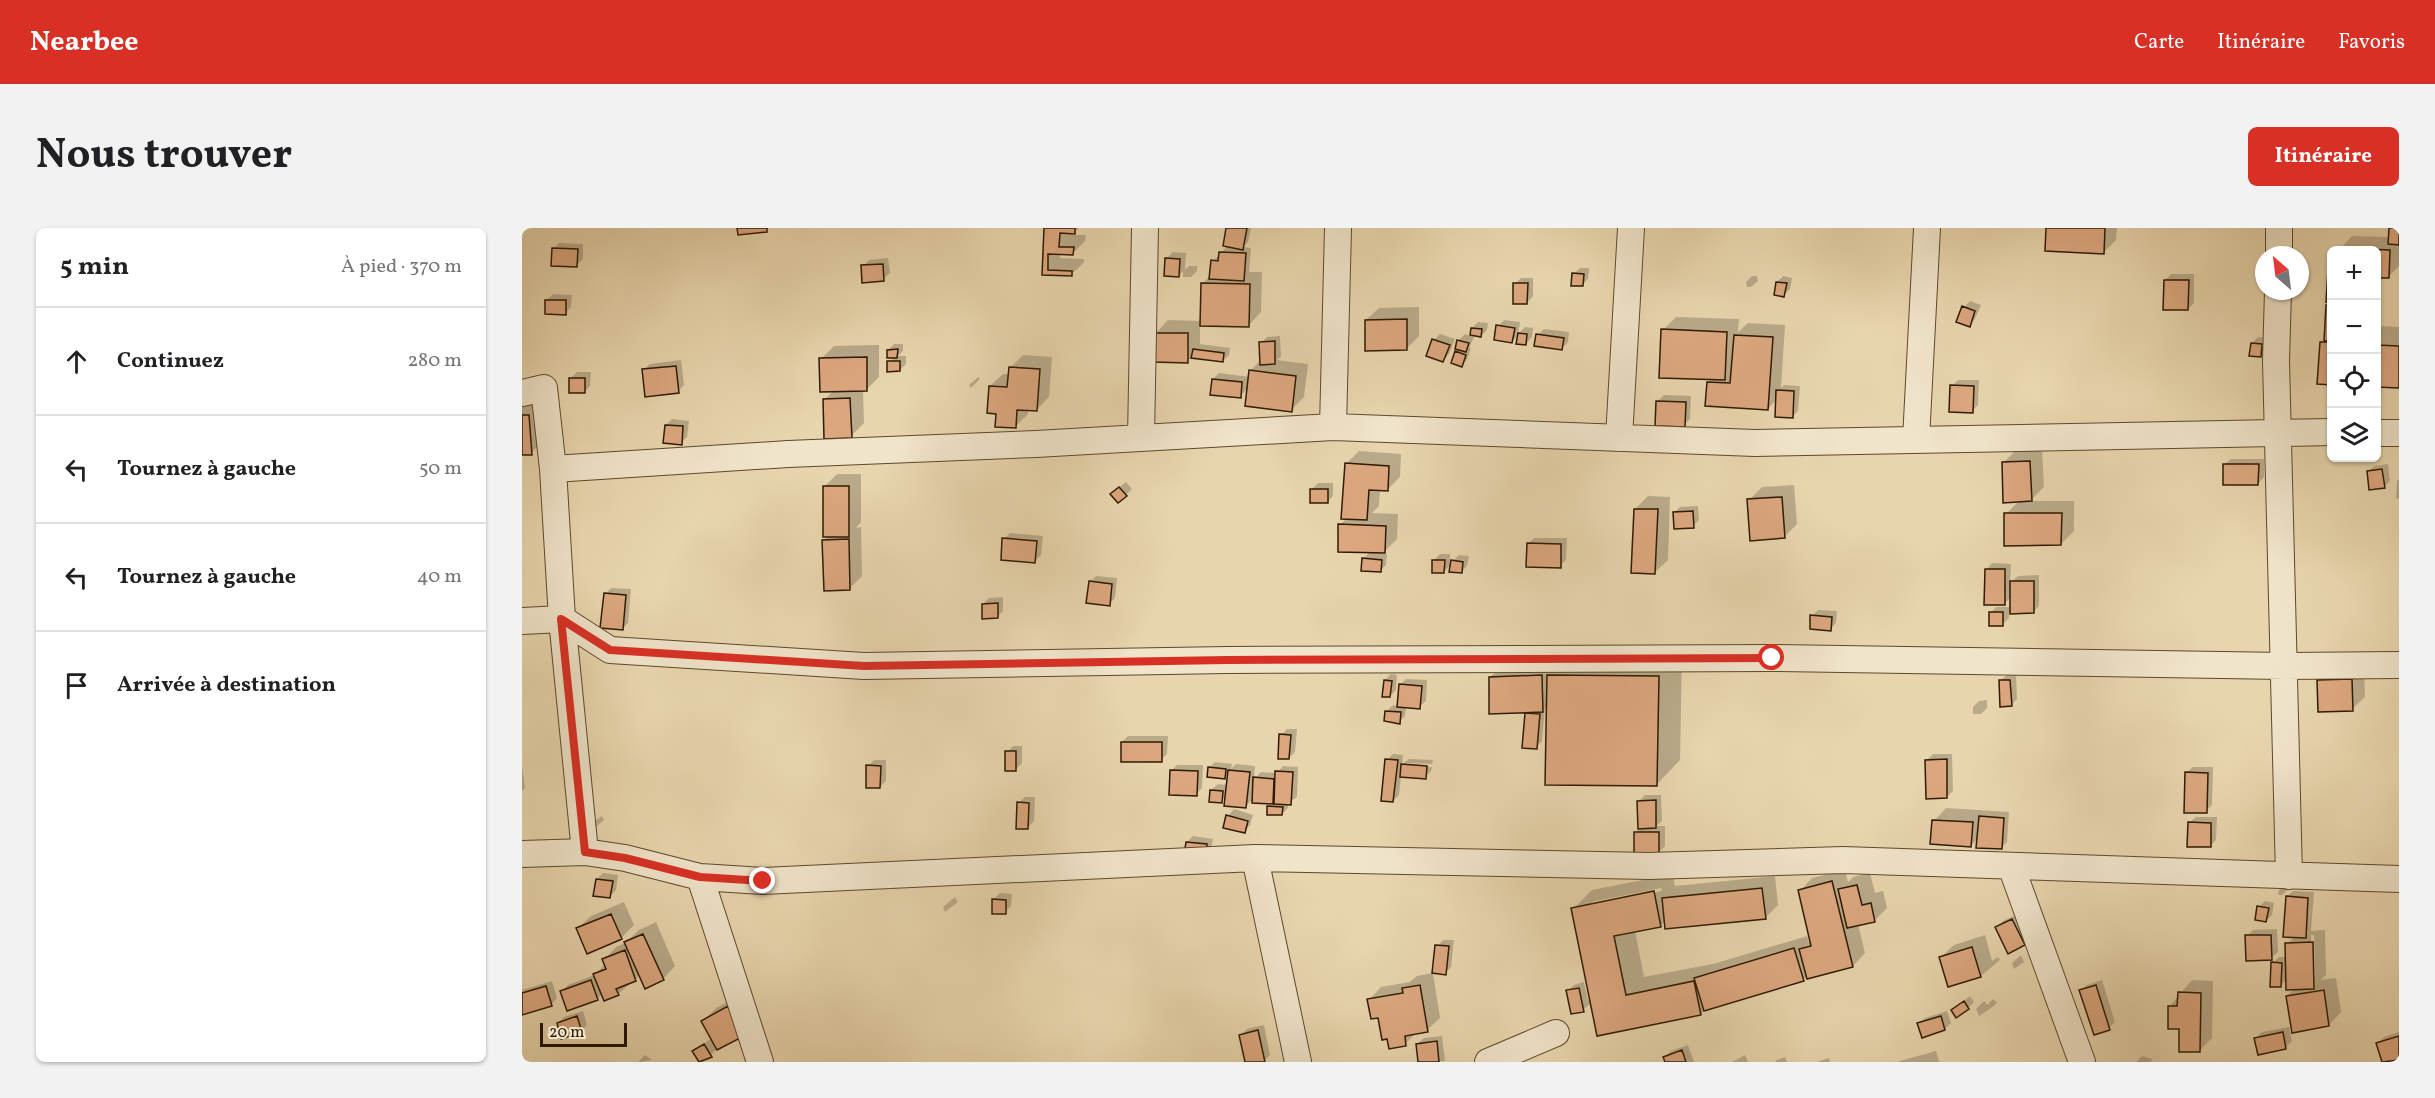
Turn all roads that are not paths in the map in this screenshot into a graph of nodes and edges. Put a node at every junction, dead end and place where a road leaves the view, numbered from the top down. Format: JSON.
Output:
{"nodes":[{"id":1,"x":1145,"y":228,"type":"edge"},
{"id":2,"x":1338,"y":228,"type":"edge"},
{"id":3,"x":1631,"y":228,"type":"edge"},
{"id":4,"x":1928,"y":228,"type":"edge"},
{"id":5,"x":2279,"y":228,"type":"edge"},
{"id":6,"x":2278,"y":246,"type":"edge"},
{"id":7,"x":2278,"y":300,"type":"edge"},
{"id":8,"x":522,"y":393,"type":"edge"},
{"id":9,"x":1333,"y":427,"type":"junction"},
{"id":10,"x":2278,"y":432,"type":"junction"},
{"id":11,"x":2327,"y":432,"type":"edge"},
{"id":12,"x":2381,"y":433,"type":"edge"},
{"id":13,"x":2399,"y":433,"type":"edge"},
{"id":14,"x":1142,"y":437,"type":"junction"},
{"id":15,"x":1619,"y":438,"type":"junction"},
{"id":16,"x":1916,"y":440,"type":"junction"},
{"id":17,"x":553,"y":469,"type":"junction"},
{"id":18,"x":561,"y":619,"type":"junction"},
{"id":19,"x":522,"y":621,"type":"edge"},
{"id":20,"x":2399,"y":665,"type":"edge"},
{"id":21,"x":2284,"y":666,"type":"junction"},
{"id":22,"x":585,"y":852,"type":"junction"},
{"id":23,"x":522,"y":854,"type":"edge"},
{"id":24,"x":1255,"y":858,"type":"junction"},
{"id":25,"x":2011,"y":866,"type":"junction"},
{"id":26,"x":2289,"y":876,"type":"junction"},
{"id":27,"x":700,"y":877,"type":"junction"},
{"id":28,"x":2399,"y":879,"type":"edge"},
{"id":29,"x":1556,"y":1033,"type":"dead end"},
{"id":30,"x":760,"y":1062,"type":"edge"},
{"id":31,"x":1298,"y":1062,"type":"edge"},
{"id":32,"x":1488,"y":1062,"type":"edge"},
{"id":33,"x":2082,"y":1062,"type":"edge"}],
"edges":[{"from":1,"to":14,"type":"street"},
{"from":2,"to":9,"type":"street"},
{"from":3,"to":15,"type":"street"},
{"from":4,"to":16,"type":"street"},
{"from":5,"to":6,"type":"street"},
{"from":7,"to":10,"type":"street"},
{"from":8,"to":17,"type":"street"},
{"from":9,"to":14,"type":"street"},
{"from":9,"to":15,"type":"street"},
{"from":10,"to":11,"type":"street"},
{"from":10,"to":16,"type":"street"},
{"from":10,"to":21,"type":"street"},
{"from":12,"to":13,"type":"street"},
{"from":14,"to":17,"type":"street"},
{"from":15,"to":16,"type":"street"},
{"from":17,"to":18,"type":"street"},
{"from":18,"to":19,"type":"street"},
{"from":18,"to":21,"type":"street"},
{"from":18,"to":22,"type":"street"},
{"from":20,"to":21,"type":"street"},
{"from":21,"to":26,"type":"street"},
{"from":22,"to":23,"type":"street"},
{"from":22,"to":27,"type":"street"},
{"from":24,"to":25,"type":"street"},
{"from":24,"to":27,"type":"street"},
{"from":24,"to":31,"type":"street"},
{"from":25,"to":26,"type":"street"},
{"from":25,"to":33,"type":"street"},
{"from":26,"to":28,"type":"street"},
{"from":27,"to":30,"type":"street"},
{"from":29,"to":32,"type":"street"}]}
